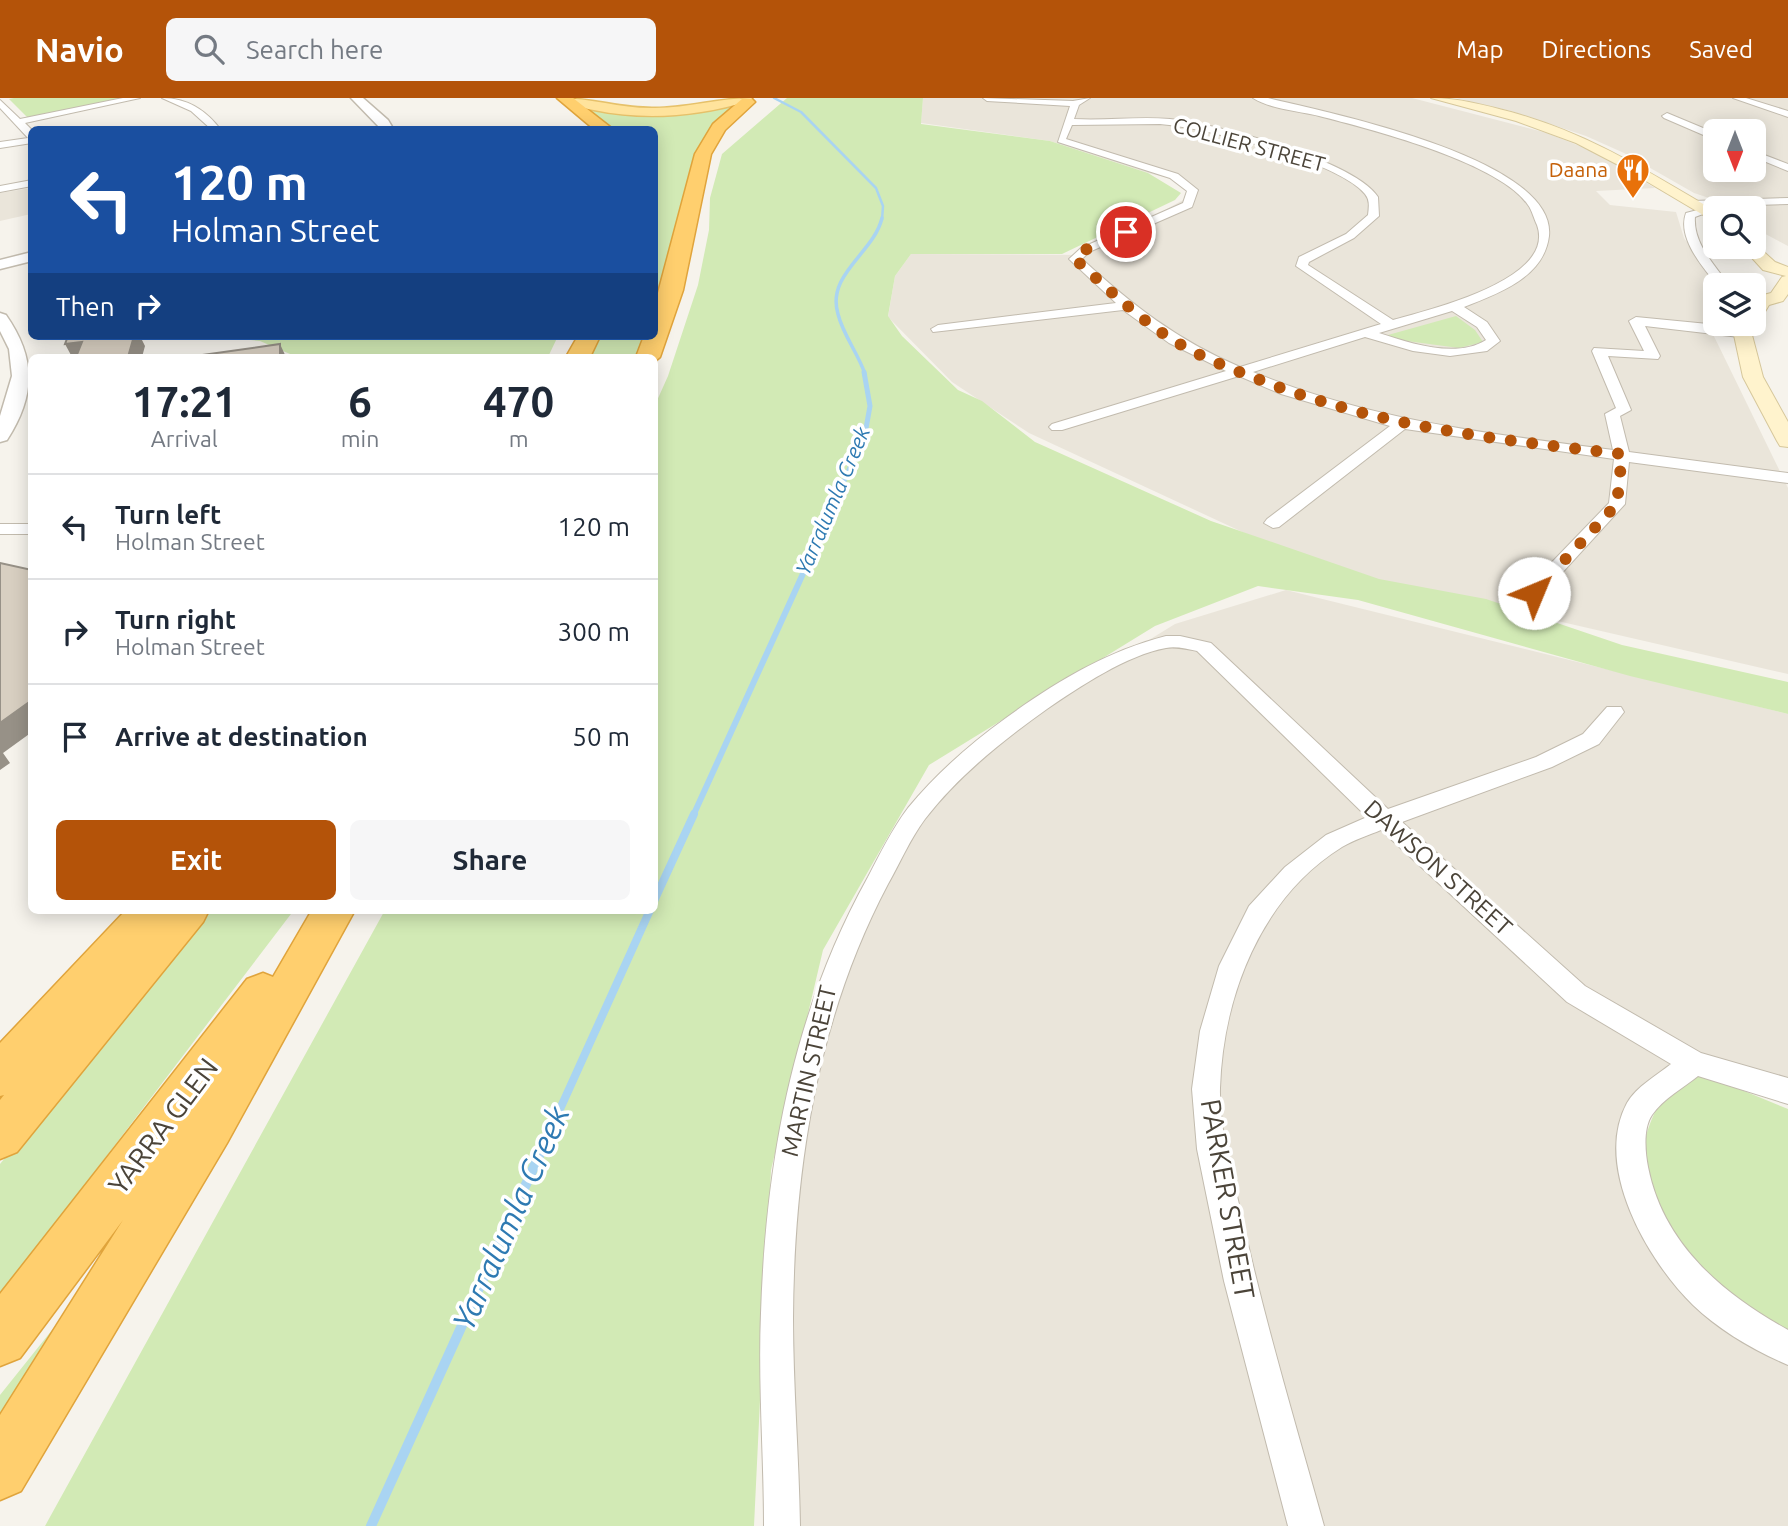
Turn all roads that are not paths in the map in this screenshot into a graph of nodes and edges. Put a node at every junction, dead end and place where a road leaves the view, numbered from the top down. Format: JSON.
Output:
{"nodes":[{"id":1,"x":6,"y":98,"type":"edge"},
{"id":2,"x":136,"y":98,"type":"edge"},
{"id":3,"x":166,"y":98,"type":"edge"},
{"id":4,"x":356,"y":98,"type":"edge"},
{"id":5,"x":565,"y":98,"type":"edge"},
{"id":6,"x":987,"y":98,"type":"edge"},
{"id":7,"x":1086,"y":98,"type":"edge"},
{"id":8,"x":1257,"y":98,"type":"edge"},
{"id":9,"x":1437,"y":98,"type":"edge"},
{"id":10,"x":1737,"y":98,"type":"edge"},
{"id":11,"x":750,"y":100,"type":"edge"},
{"id":12,"x":0,"y":101,"type":"edge"},
{"id":13,"x":1075,"y":104,"type":"junction"},
{"id":14,"x":1788,"y":114,"type":"edge"},
{"id":15,"x":1667,"y":116,"type":"dead end"},
{"id":16,"x":18,"y":122,"type":"junction"},
{"id":17,"x":1067,"y":122,"type":"junction"},
{"id":18,"x":214,"y":126,"type":"edge"},
{"id":19,"x":386,"y":126,"type":"edge"},
{"id":20,"x":601,"y":126,"type":"edge"},
{"id":21,"x":1703,"y":132,"type":"edge"},
{"id":22,"x":28,"y":133,"type":"edge"},
{"id":23,"x":28,"y":139,"type":"edge"},
{"id":24,"x":0,"y":145,"type":"edge"},
{"id":25,"x":1766,"y":159,"type":"edge"},
{"id":26,"x":1788,"y":168,"type":"edge"},
{"id":27,"x":28,"y":184,"type":"edge"},
{"id":28,"x":0,"y":189,"type":"edge"},
{"id":29,"x":1788,"y":201,"type":"edge"},
{"id":30,"x":1692,"y":204,"type":"junction"},
{"id":31,"x":1703,"y":210,"type":"edge"},
{"id":32,"x":1703,"y":215,"type":"edge"},
{"id":33,"x":1766,"y":247,"type":"edge"},
{"id":34,"x":1703,"y":256,"type":"edge"},
{"id":35,"x":1788,"y":256,"type":"edge"},
{"id":36,"x":28,"y":257,"type":"edge"},
{"id":37,"x":1762,"y":259,"type":"edge"},
{"id":38,"x":1767,"y":264,"type":"junction"},
{"id":39,"x":0,"y":265,"type":"edge"},
{"id":40,"x":1788,"y":272,"type":"edge"},
{"id":41,"x":1788,"y":281,"type":"edge"},
{"id":42,"x":1766,"y":284,"type":"edge"},
{"id":43,"x":1766,"y":302,"type":"edge"},
{"id":44,"x":1126,"y":306,"type":"junction"},
{"id":45,"x":1453,"y":306,"type":"junction"},
{"id":46,"x":1,"y":320,"type":"edge"},
{"id":47,"x":1392,"y":325,"type":"junction"},
{"id":48,"x":1703,"y":328,"type":"edge"},
{"id":49,"x":658,"y":329,"type":"edge"},
{"id":50,"x":938,"y":329,"type":"dead end"},
{"id":51,"x":1366,"y":333,"type":"junction"},
{"id":52,"x":1747,"y":336,"type":"edge"},
{"id":53,"x":1239,"y":372,"type":"junction"},
{"id":54,"x":7,"y":406,"type":"edge"},
{"id":55,"x":1402,"y":424,"type":"junction"},
{"id":56,"x":1056,"y":427,"type":"dead end"},
{"id":57,"x":0,"y":436,"type":"edge"},
{"id":58,"x":1788,"y":441,"type":"edge"},
{"id":59,"x":1622,"y":454,"type":"junction"},
{"id":60,"x":1788,"y":478,"type":"edge"},
{"id":61,"x":1273,"y":523,"type":"dead end"},
{"id":62,"x":0,"y":529,"type":"edge"},
{"id":63,"x":28,"y":529,"type":"edge"},
{"id":64,"x":1534,"y":593,"type":"dead end"},
{"id":65,"x":1204,"y":647,"type":"joint"},
{"id":66,"x":1614,"y":712,"type":"dead end"},
{"id":67,"x":1384,"y":819,"type":"junction"},
{"id":68,"x":148,"y":914,"type":"edge"},
{"id":69,"x":185,"y":914,"type":"edge"},
{"id":70,"x":318,"y":914,"type":"edge"},
{"id":71,"x":332,"y":914,"type":"edge"},
{"id":72,"x":1694,"y":1063,"type":"junction"},
{"id":73,"x":0,"y":1075,"type":"edge"},
{"id":74,"x":1788,"y":1091,"type":"edge"},
{"id":75,"x":0,"y":1136,"type":"edge"},
{"id":76,"x":0,"y":1338,"type":"edge"},
{"id":77,"x":1788,"y":1348,"type":"edge"},
{"id":78,"x":0,"y":1470,"type":"edge"},
{"id":79,"x":782,"y":1526,"type":"edge"},
{"id":80,"x":1306,"y":1526,"type":"edge"}],
"edges":[{"from":1,"to":12,"type":"street"},
{"from":2,"to":16,"type":"street"},
{"from":3,"to":18,"type":"street"},
{"from":4,"to":19,"type":"street"},
{"from":5,"to":11,"type":"main road"},
{"from":5,"to":20,"type":"highway"},
{"from":6,"to":13,"type":"street"},
{"from":7,"to":13,"type":"street"},
{"from":8,"to":45,"type":"street"},
{"from":9,"to":30,"type":"main road"},
{"from":10,"to":14,"type":"street"},
{"from":11,"to":49,"type":"highway"},
{"from":12,"to":16,"type":"street"},
{"from":13,"to":17,"type":"street"},
{"from":15,"to":21,"type":"street"},
{"from":16,"to":22,"type":"street"},
{"from":17,"to":44,"type":"street"},
{"from":17,"to":47,"type":"street","name":"COLLIER STREET"},
{"from":23,"to":24,"type":"street"},
{"from":25,"to":26,"type":"street"},
{"from":27,"to":28,"type":"street"},
{"from":29,"to":30,"type":"street"},
{"from":30,"to":31,"type":"main road"},
{"from":32,"to":34,"type":"street"},
{"from":33,"to":35,"type":"main road"},
{"from":35,"to":38,"type":"main road"},
{"from":36,"to":39,"type":"street"},
{"from":37,"to":38,"type":"main road"},
{"from":38,"to":40,"type":"main road"},
{"from":38,"to":42,"type":"main road"},
{"from":41,"to":43,"type":"main road"},
{"from":44,"to":50,"type":"street"},
{"from":44,"to":53,"type":"street"},
{"from":45,"to":47,"type":"street"},
{"from":45,"to":51,"type":"street"},
{"from":46,"to":54,"type":"street"},
{"from":47,"to":51,"type":"street"},
{"from":48,"to":59,"type":"street"},
{"from":51,"to":53,"type":"street"},
{"from":52,"to":58,"type":"main road"},
{"from":53,"to":55,"type":"street"},
{"from":53,"to":56,"type":"street"},
{"from":54,"to":57,"type":"street"},
{"from":55,"to":59,"type":"street"},
{"from":55,"to":61,"type":"street"},
{"from":59,"to":60,"type":"street"},
{"from":59,"to":64,"type":"street"},
{"from":62,"to":63,"type":"street"},
{"from":65,"to":67,"type":"street","name":"DAWSON STREET"},
{"from":65,"to":79,"type":"street","name":"MARTIN STREET"},
{"from":66,"to":67,"type":"street","name":"PARKER STREET"},
{"from":67,"to":72,"type":"street","name":"DAWSON STREET"},
{"from":67,"to":80,"type":"street","name":"PARKER STREET"},
{"from":68,"to":73,"type":"highway"},
{"from":69,"to":75,"type":"highway"},
{"from":70,"to":76,"type":"highway","name":"YARRA GLEN"},
{"from":71,"to":78,"type":"highway"},
{"from":72,"to":74,"type":"street","name":"DAWSON STREET"},
{"from":72,"to":77,"type":"street"}]}
